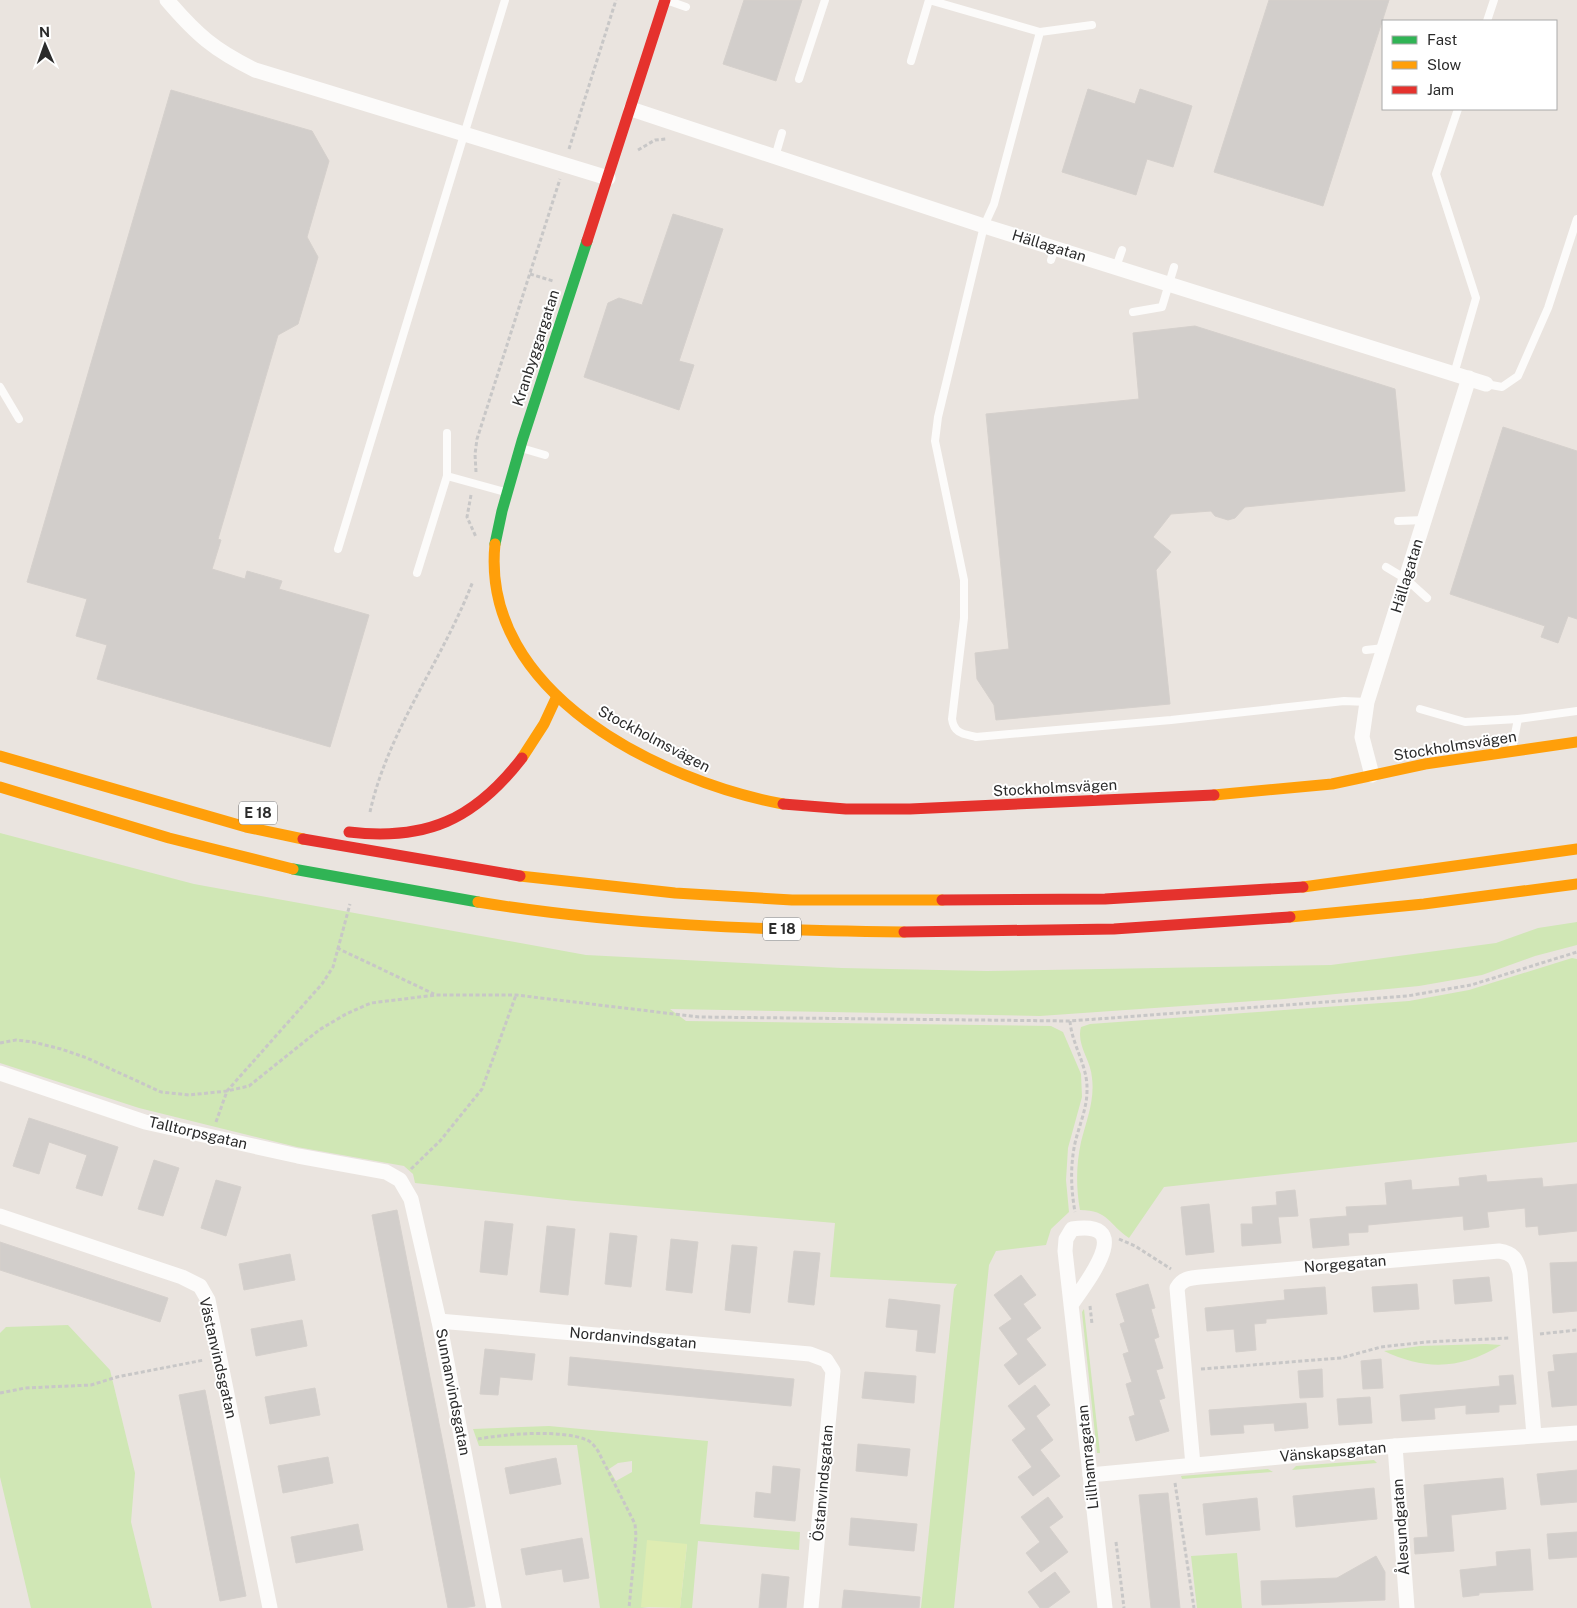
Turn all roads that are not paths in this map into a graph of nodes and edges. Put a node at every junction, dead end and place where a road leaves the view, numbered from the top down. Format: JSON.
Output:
{"nodes":[{"id":1,"x":167,"y":0,"type":"edge"},
{"id":2,"x":505,"y":0,"type":"edge"},
{"id":3,"x":665,"y":0,"type":"edge"},
{"id":4,"x":825,"y":0,"type":"edge"},
{"id":5,"x":1494,"y":0,"type":"edge"},
{"id":6,"x":686,"y":7,"type":"dead end"},
{"id":7,"x":1486,"y":20,"type":"edge"},
{"id":8,"x":1092,"y":25,"type":"dead end"},
{"id":9,"x":1040,"y":32,"type":"junction"},
{"id":10,"x":911,"y":61,"type":"dead end"},
{"id":11,"x":800,"y":79,"type":"dead end"},
{"id":12,"x":631,"y":109,"type":"junction"},
{"id":13,"x":1458,"y":110,"type":"edge"},
{"id":14,"x":782,"y":133,"type":"dead end"},
{"id":15,"x":464,"y":134,"type":"junction"},
{"id":16,"x":775,"y":156,"type":"junction"},
{"id":17,"x":608,"y":178,"type":"junction"},
{"id":18,"x":1577,"y":219,"type":"edge"},
{"id":19,"x":984,"y":226,"type":"junction"},
{"id":20,"x":1122,"y":250,"type":"dead end"},
{"id":21,"x":1116,"y":267,"type":"junction"},
{"id":22,"x":1174,"y":267,"type":"dead end"},
{"id":23,"x":1169,"y":284,"type":"junction"},
{"id":24,"x":1133,"y":312,"type":"dead end"},
{"id":25,"x":1454,"y":374,"type":"junction"},
{"id":26,"x":1469,"y":378,"type":"junction"},
{"id":27,"x":1486,"y":384,"type":"joint"},
{"id":28,"x":0,"y":387,"type":"edge"},
{"id":29,"x":19,"y":419,"type":"dead end"},
{"id":30,"x":447,"y":433,"type":"dead end"},
{"id":31,"x":520,"y":447,"type":"junction"},
{"id":32,"x":545,"y":455,"type":"dead end"},
{"id":33,"x":447,"y":476,"type":"junction"},
{"id":34,"x":507,"y":493,"type":"junction"},
{"id":35,"x":1425,"y":520,"type":"junction"},
{"id":36,"x":1398,"y":521,"type":"dead end"},
{"id":37,"x":338,"y":549,"type":"dead end"},
{"id":38,"x":1386,"y":567,"type":"dead end"},
{"id":39,"x":417,"y":573,"type":"dead end"},
{"id":40,"x":1406,"y":579,"type":"junction"},
{"id":41,"x":1427,"y":598,"type":"dead end"},
{"id":42,"x":1384,"y":648,"type":"junction"},
{"id":43,"x":1366,"y":650,"type":"dead end"},
{"id":44,"x":557,"y":696,"type":"junction"},
{"id":45,"x":1368,"y":702,"type":"junction"},
{"id":46,"x":1420,"y":709,"type":"dead end"},
{"id":47,"x":1577,"y":711,"type":"edge"},
{"id":48,"x":1518,"y":720,"type":"junction"},
{"id":49,"x":1577,"y":742,"type":"edge"},
{"id":50,"x":1512,"y":751,"type":"junction"},
{"id":51,"x":0,"y":756,"type":"edge"},
{"id":52,"x":1372,"y":775,"type":"junction"},
{"id":53,"x":0,"y":787,"type":"edge"},
{"id":54,"x":172,"y":792,"type":"dead end"},
{"id":55,"x":145,"y":799,"type":"junction"},
{"id":56,"x":336,"y":829,"type":"dead end"},
{"id":57,"x":1577,"y":849,"type":"edge"},
{"id":58,"x":1577,"y":884,"type":"edge"},
{"id":59,"x":0,"y":1073,"type":"edge"},
{"id":60,"x":400,"y":1180,"type":"joint"},
{"id":61,"x":0,"y":1216,"type":"edge"},
{"id":62,"x":1071,"y":1305,"type":"junction"},
{"id":63,"x":439,"y":1321,"type":"junction"},
{"id":64,"x":826,"y":1360,"type":"joint"},
{"id":65,"x":1577,"y":1434,"type":"edge"},
{"id":66,"x":1534,"y":1435,"type":"junction"},
{"id":67,"x":1395,"y":1446,"type":"junction"},
{"id":68,"x":1193,"y":1465,"type":"junction"},
{"id":69,"x":1090,"y":1475,"type":"junction"},
{"id":70,"x":270,"y":1608,"type":"edge"},
{"id":71,"x":494,"y":1608,"type":"edge"},
{"id":72,"x":811,"y":1608,"type":"edge"},
{"id":73,"x":1105,"y":1608,"type":"edge"},
{"id":74,"x":1407,"y":1608,"type":"edge"}],
"edges":[{"from":1,"to":15,"type":"street"},
{"from":2,"to":15,"type":"lane"},
{"from":3,"to":6,"type":"lane"},
{"from":3,"to":12,"type":"main road","name":"Kranbyggargatan"},
{"from":4,"to":11,"type":"lane"},
{"from":5,"to":7,"type":"lane"},
{"from":8,"to":9,"type":"lane"},
{"from":9,"to":10,"type":"lane"},
{"from":9,"to":19,"type":"lane"},
{"from":12,"to":16,"type":"street","name":"Hällagatan"},
{"from":12,"to":17,"type":"main road","name":"Kranbyggargatan"},
{"from":13,"to":25,"type":"lane"},
{"from":14,"to":16,"type":"lane"},
{"from":15,"to":17,"type":"street"},
{"from":15,"to":37,"type":"lane"},
{"from":16,"to":19,"type":"street","name":"Hällagatan"},
{"from":17,"to":31,"type":"main road","name":"Kranbyggargatan"},
{"from":18,"to":27,"type":"lane"},
{"from":19,"to":21,"type":"street","name":"Hällagatan"},
{"from":19,"to":45,"type":"lane"},
{"from":20,"to":21,"type":"lane"},
{"from":21,"to":23,"type":"street","name":"Hällagatan"},
{"from":22,"to":23,"type":"lane"},
{"from":23,"to":24,"type":"lane"},
{"from":23,"to":25,"type":"street","name":"Hällagatan"},
{"from":25,"to":26,"type":"street","name":"Hällagatan"},
{"from":26,"to":27,"type":"street","name":"Hällagatan"},
{"from":26,"to":35,"type":"street","name":"Hällagatan"},
{"from":28,"to":29,"type":"lane"},
{"from":30,"to":33,"type":"lane"},
{"from":31,"to":32,"type":"lane"},
{"from":31,"to":34,"type":"main road","name":"Kranbyggargatan"},
{"from":33,"to":34,"type":"lane"},
{"from":33,"to":39,"type":"lane"},
{"from":34,"to":44,"type":"main road","name":"Kranbyggargatan"},
{"from":35,"to":36,"type":"lane"},
{"from":35,"to":40,"type":"street","name":"Hällagatan"},
{"from":38,"to":40,"type":"lane"},
{"from":40,"to":41,"type":"lane"},
{"from":40,"to":42,"type":"street","name":"Hällagatan"},
{"from":42,"to":43,"type":"lane"},
{"from":42,"to":45,"type":"street","name":"Hällagatan"},
{"from":44,"to":52,"type":"main road","name":"Stockholmsvägen"},
{"from":44,"to":56,"type":"main road"},
{"from":45,"to":52,"type":"street","name":"Hällagatan"},
{"from":46,"to":48,"type":"lane"},
{"from":47,"to":48,"type":"lane"},
{"from":48,"to":50,"type":"lane"},
{"from":49,"to":50,"type":"main road","name":"Stockholmsvägen"},
{"from":50,"to":52,"type":"main road","name":"Stockholmsvägen"},
{"from":51,"to":55,"type":"main road","number":"E 18"},
{"from":53,"to":58,"type":"main road","number":"E 18"},
{"from":54,"to":55,"type":"main road"},
{"from":55,"to":57,"type":"main road","number":"E 18"},
{"from":59,"to":60,"type":"street","name":"Talltorpsgatan"},
{"from":60,"to":63,"type":"street","name":"Sunnanvindsgatan"},
{"from":61,"to":70,"type":"street","name":"Västanvindsgatan"},
{"from":62,"to":62,"type":"street","name":"Lillhamragatan"},
{"from":62,"to":69,"type":"street","name":"Lillhamragatan"},
{"from":63,"to":64,"type":"street","name":"Nordanvindsgatan"},
{"from":63,"to":71,"type":"street","name":"Sunnanvindsgatan"},
{"from":64,"to":72,"type":"street","name":"Östanvindsgatan"},
{"from":65,"to":66,"type":"street","name":"Vänskapsgatan"},
{"from":66,"to":67,"type":"street","name":"Vänskapsgatan"},
{"from":66,"to":68,"type":"street","name":"Norgegatan"},
{"from":67,"to":68,"type":"street","name":"Vänskapsgatan"},
{"from":67,"to":74,"type":"street","name":"Ålesundgatan"},
{"from":68,"to":69,"type":"street","name":"Vänskapsgatan"},
{"from":69,"to":73,"type":"street","name":"Lillhamragatan"}]}
